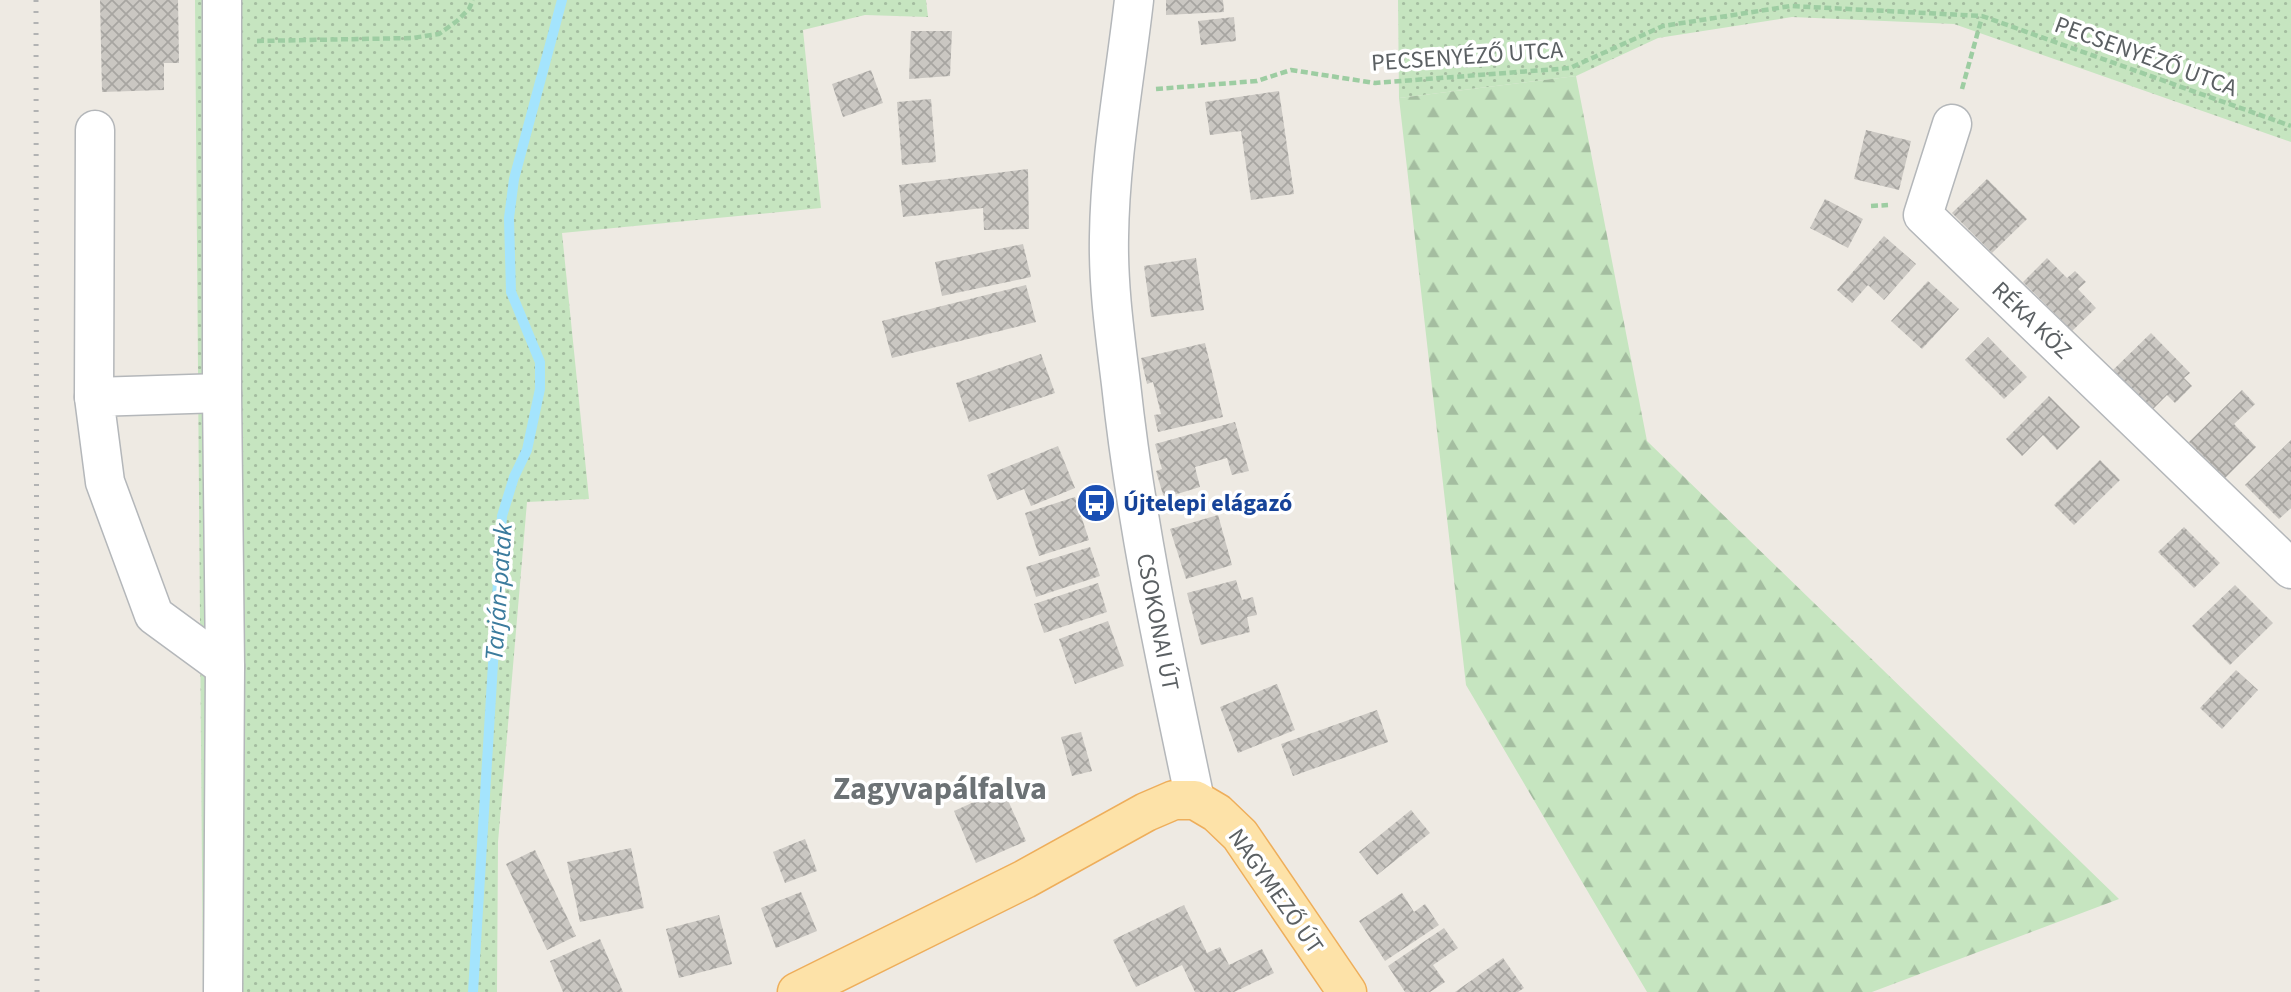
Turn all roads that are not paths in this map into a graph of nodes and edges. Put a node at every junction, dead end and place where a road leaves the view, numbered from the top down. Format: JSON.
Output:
{"nodes":[{"id":1,"x":222,"y":0,"type":"edge"},
{"id":2,"x":1134,"y":0,"type":"edge"},
{"id":3,"x":1952,"y":124,"type":"road end"},
{"id":4,"x":95,"y":130,"type":"dead end"},
{"id":5,"x":222,"y":393,"type":"junction"},
{"id":6,"x":94,"y":397,"type":"junction"},
{"id":7,"x":2291,"y":569,"type":"edge"},
{"id":8,"x":225,"y":667,"type":"junction"},
{"id":9,"x":1195,"y":800,"type":"junction"},
{"id":10,"x":223,"y":992,"type":"edge"},
{"id":11,"x":797,"y":992,"type":"edge"},
{"id":12,"x":1347,"y":992,"type":"edge"}],
"edges":[{"from":1,"to":5,"type":"street"},
{"from":2,"to":9,"type":"street","name":"CSOKONAI ÚT"},
{"from":3,"to":7,"type":"street","name":"RÉKA KÖZ"},
{"from":4,"to":6,"type":"street"},
{"from":5,"to":6,"type":"street"},
{"from":5,"to":8,"type":"street"},
{"from":6,"to":8,"type":"street"},
{"from":8,"to":10,"type":"street"},
{"from":9,"to":11,"type":"main road"},
{"from":9,"to":12,"type":"main road","name":"NAGYMEZŐ ÚT"}]}
